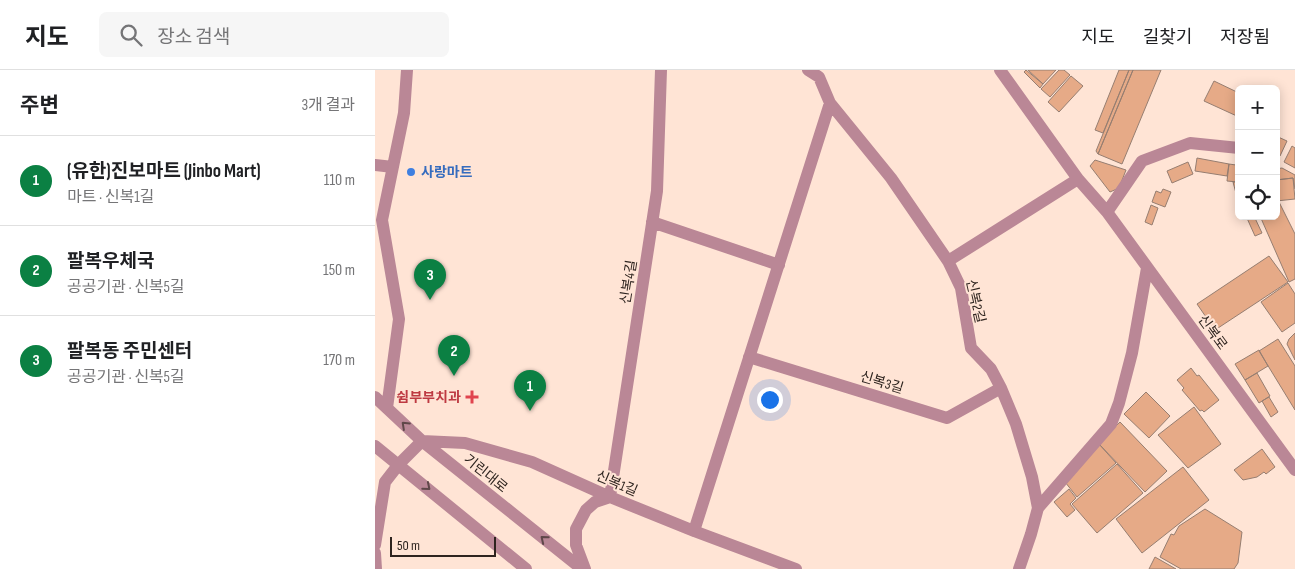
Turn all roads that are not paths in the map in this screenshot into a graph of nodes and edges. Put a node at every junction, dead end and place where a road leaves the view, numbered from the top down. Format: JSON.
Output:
{"nodes":[{"id":1,"x":407,"y":70,"type":"edge"},
{"id":2,"x":661,"y":70,"type":"edge"},
{"id":3,"x":808,"y":70,"type":"edge"},
{"id":4,"x":1000,"y":70,"type":"edge"},
{"id":5,"x":831,"y":104,"type":"junction"},
{"id":6,"x":1235,"y":148,"type":"edge"},
{"id":7,"x":375,"y":165,"type":"edge"},
{"id":8,"x":393,"y":167,"type":"junction"},
{"id":9,"x":1078,"y":179,"type":"junction"},
{"id":10,"x":1107,"y":212,"type":"junction"},
{"id":11,"x":652,"y":222,"type":"junction"},
{"id":12,"x":948,"y":260,"type":"junction"},
{"id":13,"x":779,"y":264,"type":"junction"},
{"id":14,"x":1147,"y":268,"type":"junction"},
{"id":15,"x":749,"y":357,"type":"junction"},
{"id":16,"x":1001,"y":388,"type":"junction"},
{"id":17,"x":375,"y":397,"type":"edge"},
{"id":18,"x":387,"y":408,"type":"junction"},
{"id":19,"x":422,"y":441,"type":"junction"},
{"id":20,"x":375,"y":446,"type":"edge"},
{"id":21,"x":399,"y":464,"type":"junction"},
{"id":22,"x":1295,"y":470,"type":"edge"},
{"id":23,"x":610,"y":497,"type":"junction"},
{"id":24,"x":1038,"y":508,"type":"junction"},
{"id":25,"x":694,"y":531,"type":"junction"},
{"id":26,"x":375,"y":545,"type":"edge"},
{"id":27,"x":375,"y":553,"type":"edge"},
{"id":28,"x":376,"y":569,"type":"edge"},
{"id":29,"x":526,"y":569,"type":"edge"},
{"id":30,"x":583,"y":569,"type":"edge"},
{"id":31,"x":796,"y":569,"type":"edge"},
{"id":32,"x":1019,"y":569,"type":"edge"}],
"edges":[{"from":1,"to":8,"type":"street"},
{"from":2,"to":11,"type":"street","name":"신복4길"},
{"from":3,"to":5,"type":"street","name":"신복2길"},
{"from":4,"to":9,"type":"street","name":"신복로"},
{"from":5,"to":12,"type":"street","name":"신복2길"},
{"from":5,"to":13,"type":"street"},
{"from":6,"to":10,"type":"street"},
{"from":7,"to":8,"type":"street"},
{"from":8,"to":18,"type":"street"},
{"from":9,"to":10,"type":"street","name":"신복로"},
{"from":9,"to":12,"type":"street"},
{"from":10,"to":14,"type":"street","name":"신복로"},
{"from":11,"to":13,"type":"street"},
{"from":11,"to":23,"type":"street","name":"신복4길"},
{"from":12,"to":16,"type":"street","name":"신복2길"},
{"from":13,"to":15,"type":"street"},
{"from":14,"to":22,"type":"street","name":"신복로"},
{"from":14,"to":24,"type":"street"},
{"from":15,"to":16,"type":"street","name":"신복3길"},
{"from":15,"to":25,"type":"street"},
{"from":16,"to":24,"type":"street","name":"신복2길"},
{"from":17,"to":18,"type":"street","name":"기린대로"},
{"from":19,"to":18,"type":"street","name":"기린대로","one_way":true},
{"from":19,"to":21,"type":"street"},
{"from":19,"to":23,"type":"street","name":"신복1길"},
{"from":30,"to":19,"type":"street","name":"기린대로","one_way":true},
{"from":20,"to":21,"type":"street"},
{"from":21,"to":26,"type":"street"},
{"from":21,"to":29,"type":"street","one_way":true},
{"from":23,"to":25,"type":"street","name":"신복1길"},
{"from":23,"to":30,"type":"street"},
{"from":24,"to":32,"type":"street","name":"신복2길"},
{"from":25,"to":31,"type":"street","name":"신복1길"},
{"from":27,"to":28,"type":"street"}]}
